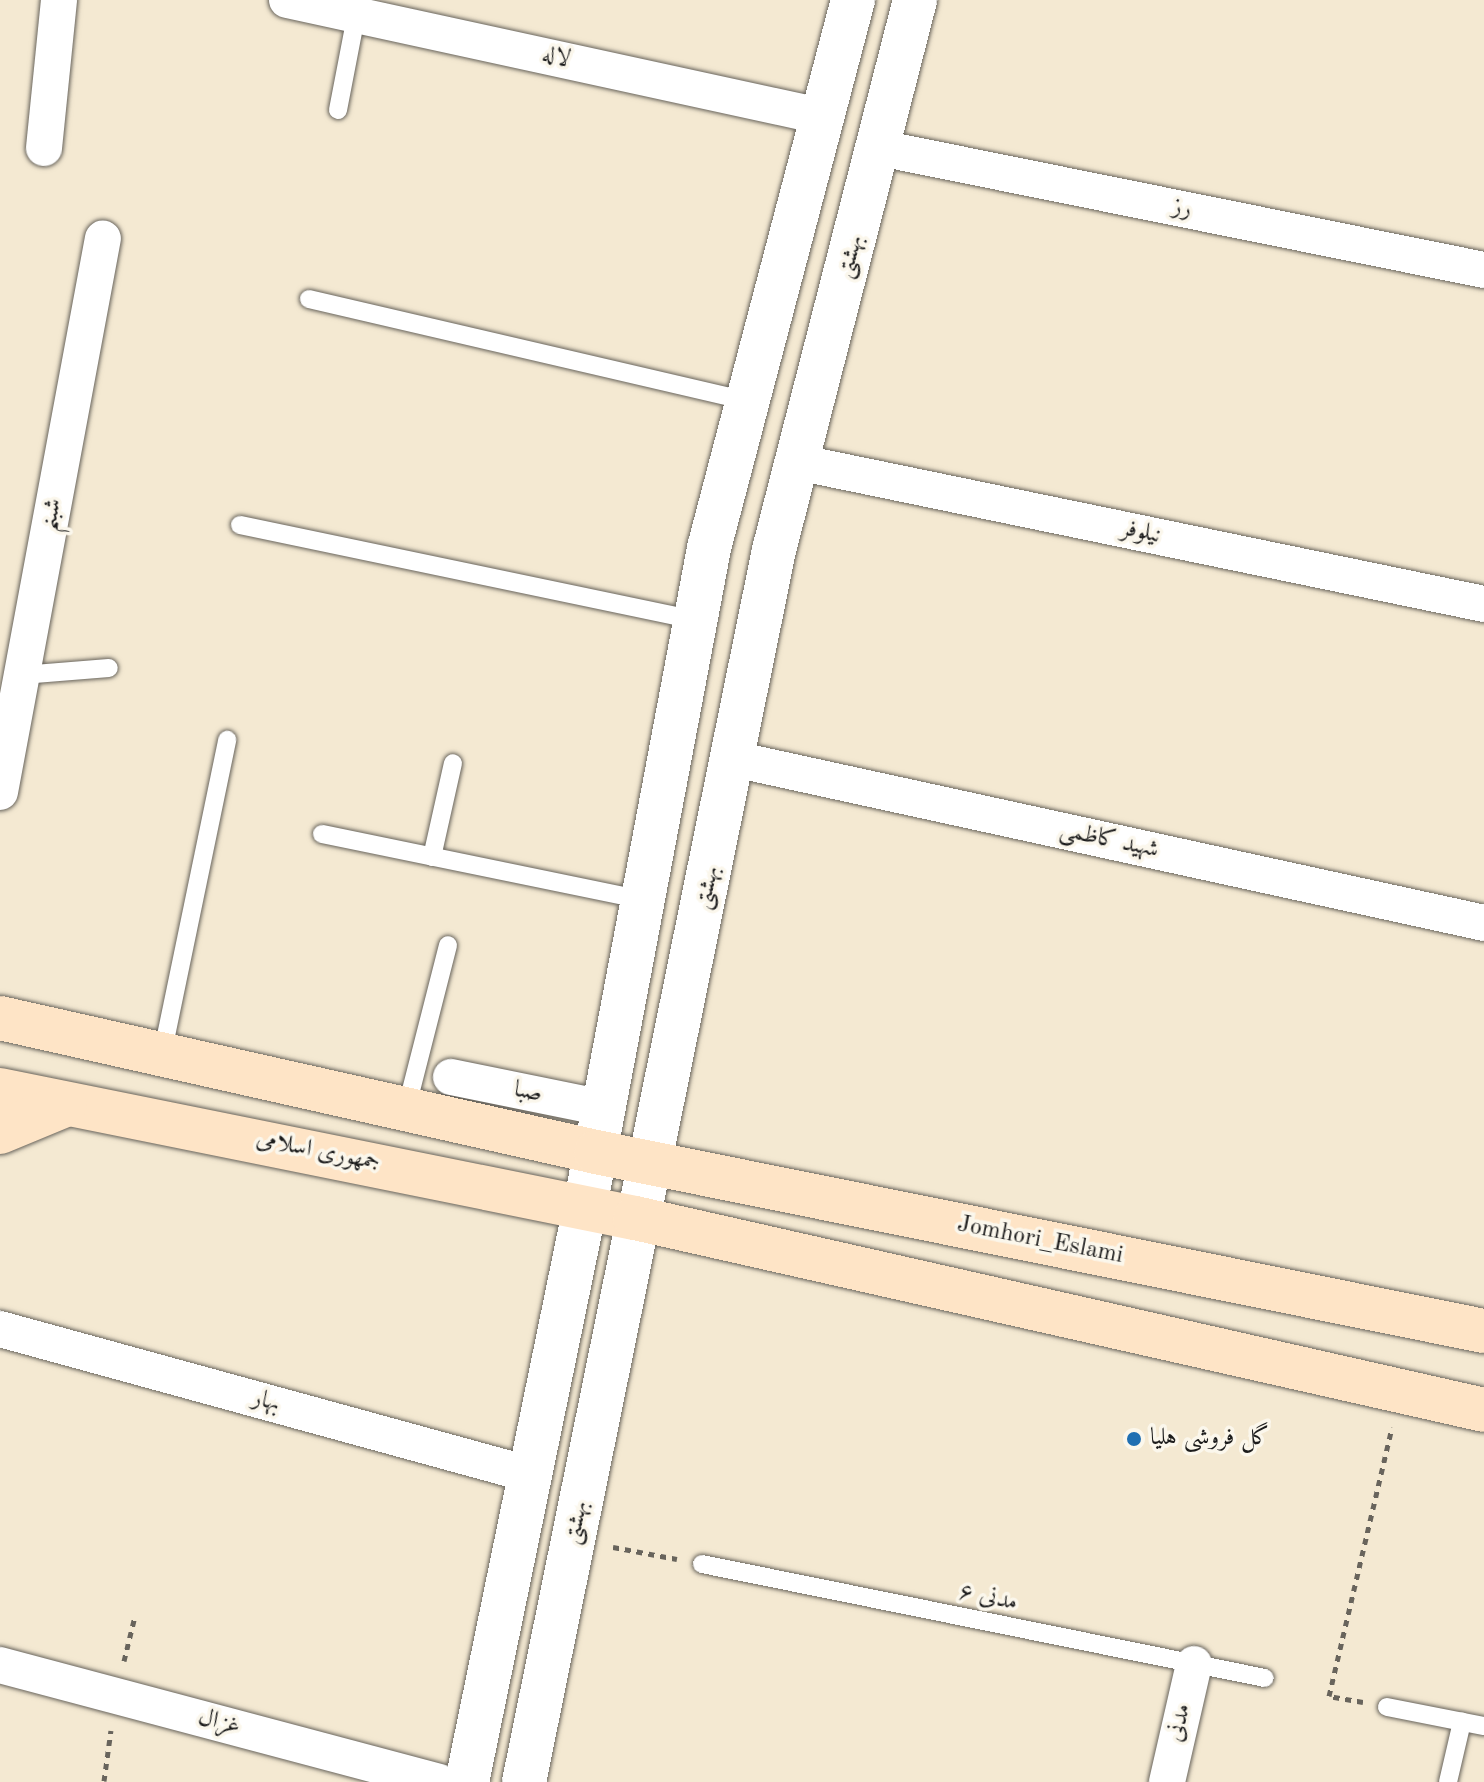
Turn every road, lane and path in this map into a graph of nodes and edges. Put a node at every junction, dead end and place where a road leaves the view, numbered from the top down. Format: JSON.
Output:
{"nodes":[{"id":1,"x":59,"y":0,"type":"edge"},
{"id":2,"x":287,"y":0,"type":"edge"},
{"id":3,"x":853,"y":0,"type":"edge"},
{"id":4,"x":915,"y":0,"type":"edge"},
{"id":5,"x":357,"y":7,"type":"edge"},
{"id":6,"x":338,"y":110,"type":"dead end"},
{"id":7,"x":825,"y":117,"type":"junction"},
{"id":8,"x":44,"y":148,"type":"dead end"},
{"id":9,"x":880,"y":148,"type":"junction"},
{"id":10,"x":103,"y":238,"type":"dead end"},
{"id":11,"x":1484,"y":270,"type":"edge"},
{"id":12,"x":309,"y":299,"type":"dead end"},
{"id":13,"x":749,"y":401,"type":"junction"},
{"id":14,"x":797,"y":462,"type":"junction"},
{"id":15,"x":240,"y":525,"type":"dead end"},
{"id":16,"x":1484,"y":604,"type":"edge"},
{"id":17,"x":695,"y":620,"type":"junction"},
{"id":18,"x":109,"y":668,"type":"dead end"},
{"id":19,"x":22,"y":675,"type":"junction"},
{"id":20,"x":227,"y":740,"type":"dead end"},
{"id":21,"x":734,"y":759,"type":"junction"},
{"id":22,"x":453,"y":763,"type":"dead end"},
{"id":23,"x":0,"y":792,"type":"edge"},
{"id":24,"x":322,"y":834,"type":"dead end"},
{"id":25,"x":432,"y":857,"type":"junction"},
{"id":26,"x":644,"y":900,"type":"junction"},
{"id":27,"x":1484,"y":923,"type":"edge"},
{"id":28,"x":448,"y":945,"type":"dead end"},
{"id":29,"x":634,"y":953,"type":"junction"},
{"id":30,"x":690,"y":969,"type":"junction"},
{"id":31,"x":0,"y":1018,"type":"edge"},
{"id":32,"x":162,"y":1055,"type":"junction"},
{"id":33,"x":451,"y":1077,"type":"dead end"},
{"id":34,"x":0,"y":1090,"type":"edge"},
{"id":35,"x":65,"y":1105,"type":"junction"},
{"id":36,"x":604,"y":1108,"type":"junction"},
{"id":37,"x":406,"y":1110,"type":"junction"},
{"id":38,"x":0,"y":1132,"type":"edge"},
{"id":39,"x":596,"y":1152,"type":"junction"},
{"id":40,"x":646,"y":1161,"type":"junction"},
{"id":41,"x":382,"y":1164,"type":"junction"},
{"id":42,"x":793,"y":1191,"type":"junction"},
{"id":43,"x":585,"y":1207,"type":"junction"},
{"id":44,"x":635,"y":1218,"type":"junction"},
{"id":45,"x":773,"y":1249,"type":"junction"},
{"id":46,"x":0,"y":1329,"type":"edge"},
{"id":47,"x":1484,"y":1331,"type":"edge"},
{"id":48,"x":1400,"y":1391,"type":"junction"},
{"id":49,"x":1484,"y":1410,"type":"edge"},
{"id":50,"x":534,"y":1462,"type":"junction"},
{"id":51,"x":588,"y":1465,"type":"junction"},
{"id":52,"x":574,"y":1539,"type":"junction"},
{"id":53,"x":702,"y":1564,"type":"joint"},
{"id":54,"x":1194,"y":1664,"type":"junction"},
{"id":55,"x":0,"y":1665,"type":"edge"},
{"id":56,"x":1265,"y":1678,"type":"dead end"},
{"id":57,"x":1387,"y":1707,"type":"joint"},
{"id":58,"x":1462,"y":1722,"type":"junction"},
{"id":59,"x":1484,"y":1726,"type":"edge"},
{"id":60,"x":439,"y":1782,"type":"edge"},
{"id":61,"x":467,"y":1782,"type":"edge"},
{"id":62,"x":524,"y":1782,"type":"edge"},
{"id":63,"x":1167,"y":1782,"type":"edge"},
{"id":64,"x":1448,"y":1782,"type":"edge"}],
"edges":[{"from":1,"to":8,"type":"street"},
{"from":2,"to":5,"type":"street","name":"لاله"},
{"from":3,"to":7,"type":"street"},
{"from":4,"to":9,"type":"street","name":"بهشتی"},
{"from":5,"to":6,"type":"lane"},
{"from":5,"to":7,"type":"street","name":"لاله"},
{"from":7,"to":13,"type":"street"},
{"from":9,"to":11,"type":"street","name":"رز"},
{"from":9,"to":14,"type":"street","name":"بهشتی"},
{"from":10,"to":19,"type":"street","name":"شبنم"},
{"from":12,"to":13,"type":"lane"},
{"from":13,"to":17,"type":"street"},
{"from":14,"to":16,"type":"street","name":"نیلوفر"},
{"from":14,"to":21,"type":"street","name":"بهشتی"},
{"from":15,"to":17,"type":"lane"},
{"from":17,"to":26,"type":"street"},
{"from":18,"to":19,"type":"lane"},
{"from":19,"to":23,"type":"street","name":"شبنم"},
{"from":20,"to":32,"type":"lane"},
{"from":21,"to":27,"type":"street","name":"شهید کاظمی"},
{"from":21,"to":30,"type":"street","name":"بهشتی"},
{"from":22,"to":25,"type":"lane"},
{"from":24,"to":25,"type":"lane"},
{"from":25,"to":26,"type":"lane"},
{"from":26,"to":29,"type":"street"},
{"from":28,"to":37,"type":"lane"},
{"from":29,"to":30,"type":"street"},
{"from":29,"to":36,"type":"street"},
{"from":30,"to":40,"type":"street","name":"بهشتی"},
{"from":31,"to":32,"type":"main road"},
{"from":32,"to":37,"type":"main road"},
{"from":33,"to":36,"type":"street","name":"صبا"},
{"from":34,"to":35,"type":"main road","name":"جمهوری اسلامی"},
{"from":35,"to":38,"type":"main road"},
{"from":35,"to":41,"type":"main road","name":"جمهوری اسلامی"},
{"from":36,"to":39,"type":"street"},
{"from":37,"to":39,"type":"main road"},
{"from":37,"to":41,"type":"main road"},
{"from":39,"to":40,"type":"main road","name":"Jomhori_Eslami"},
{"from":39,"to":43,"type":"street"},
{"from":40,"to":42,"type":"main road","name":"Jomhori_Eslami"},
{"from":40,"to":44,"type":"street","name":"بهشتی"},
{"from":41,"to":43,"type":"main road","name":"جمهوری اسلامی"},
{"from":42,"to":45,"type":"main road"},
{"from":42,"to":47,"type":"main road","name":"Jomhori_Eslami"},
{"from":43,"to":44,"type":"main road","name":"جمهوری اسلامی"},
{"from":43,"to":50,"type":"street"},
{"from":44,"to":45,"type":"main road"},
{"from":44,"to":51,"type":"street","name":"بهشتی"},
{"from":45,"to":48,"type":"main road"},
{"from":46,"to":50,"type":"street","name":"بهار"},
{"from":48,"to":49,"type":"main road"},
{"from":48,"to":57,"type":"path"},
{"from":50,"to":51,"type":"street"},
{"from":50,"to":61,"type":"street"},
{"from":51,"to":52,"type":"street","name":"بهشتی"},
{"from":52,"to":53,"type":"path"},
{"from":52,"to":62,"type":"street","name":"بهشتی"},
{"from":53,"to":54,"type":"lane","name":"مدنی ۶"},
{"from":54,"to":56,"type":"lane","name":"مدنی ۶"},
{"from":54,"to":63,"type":"street","name":"مدنی"},
{"from":55,"to":60,"type":"street","name":"غزال"},
{"from":57,"to":58,"type":"lane"},
{"from":58,"to":59,"type":"lane"},
{"from":58,"to":64,"type":"lane"}]}
